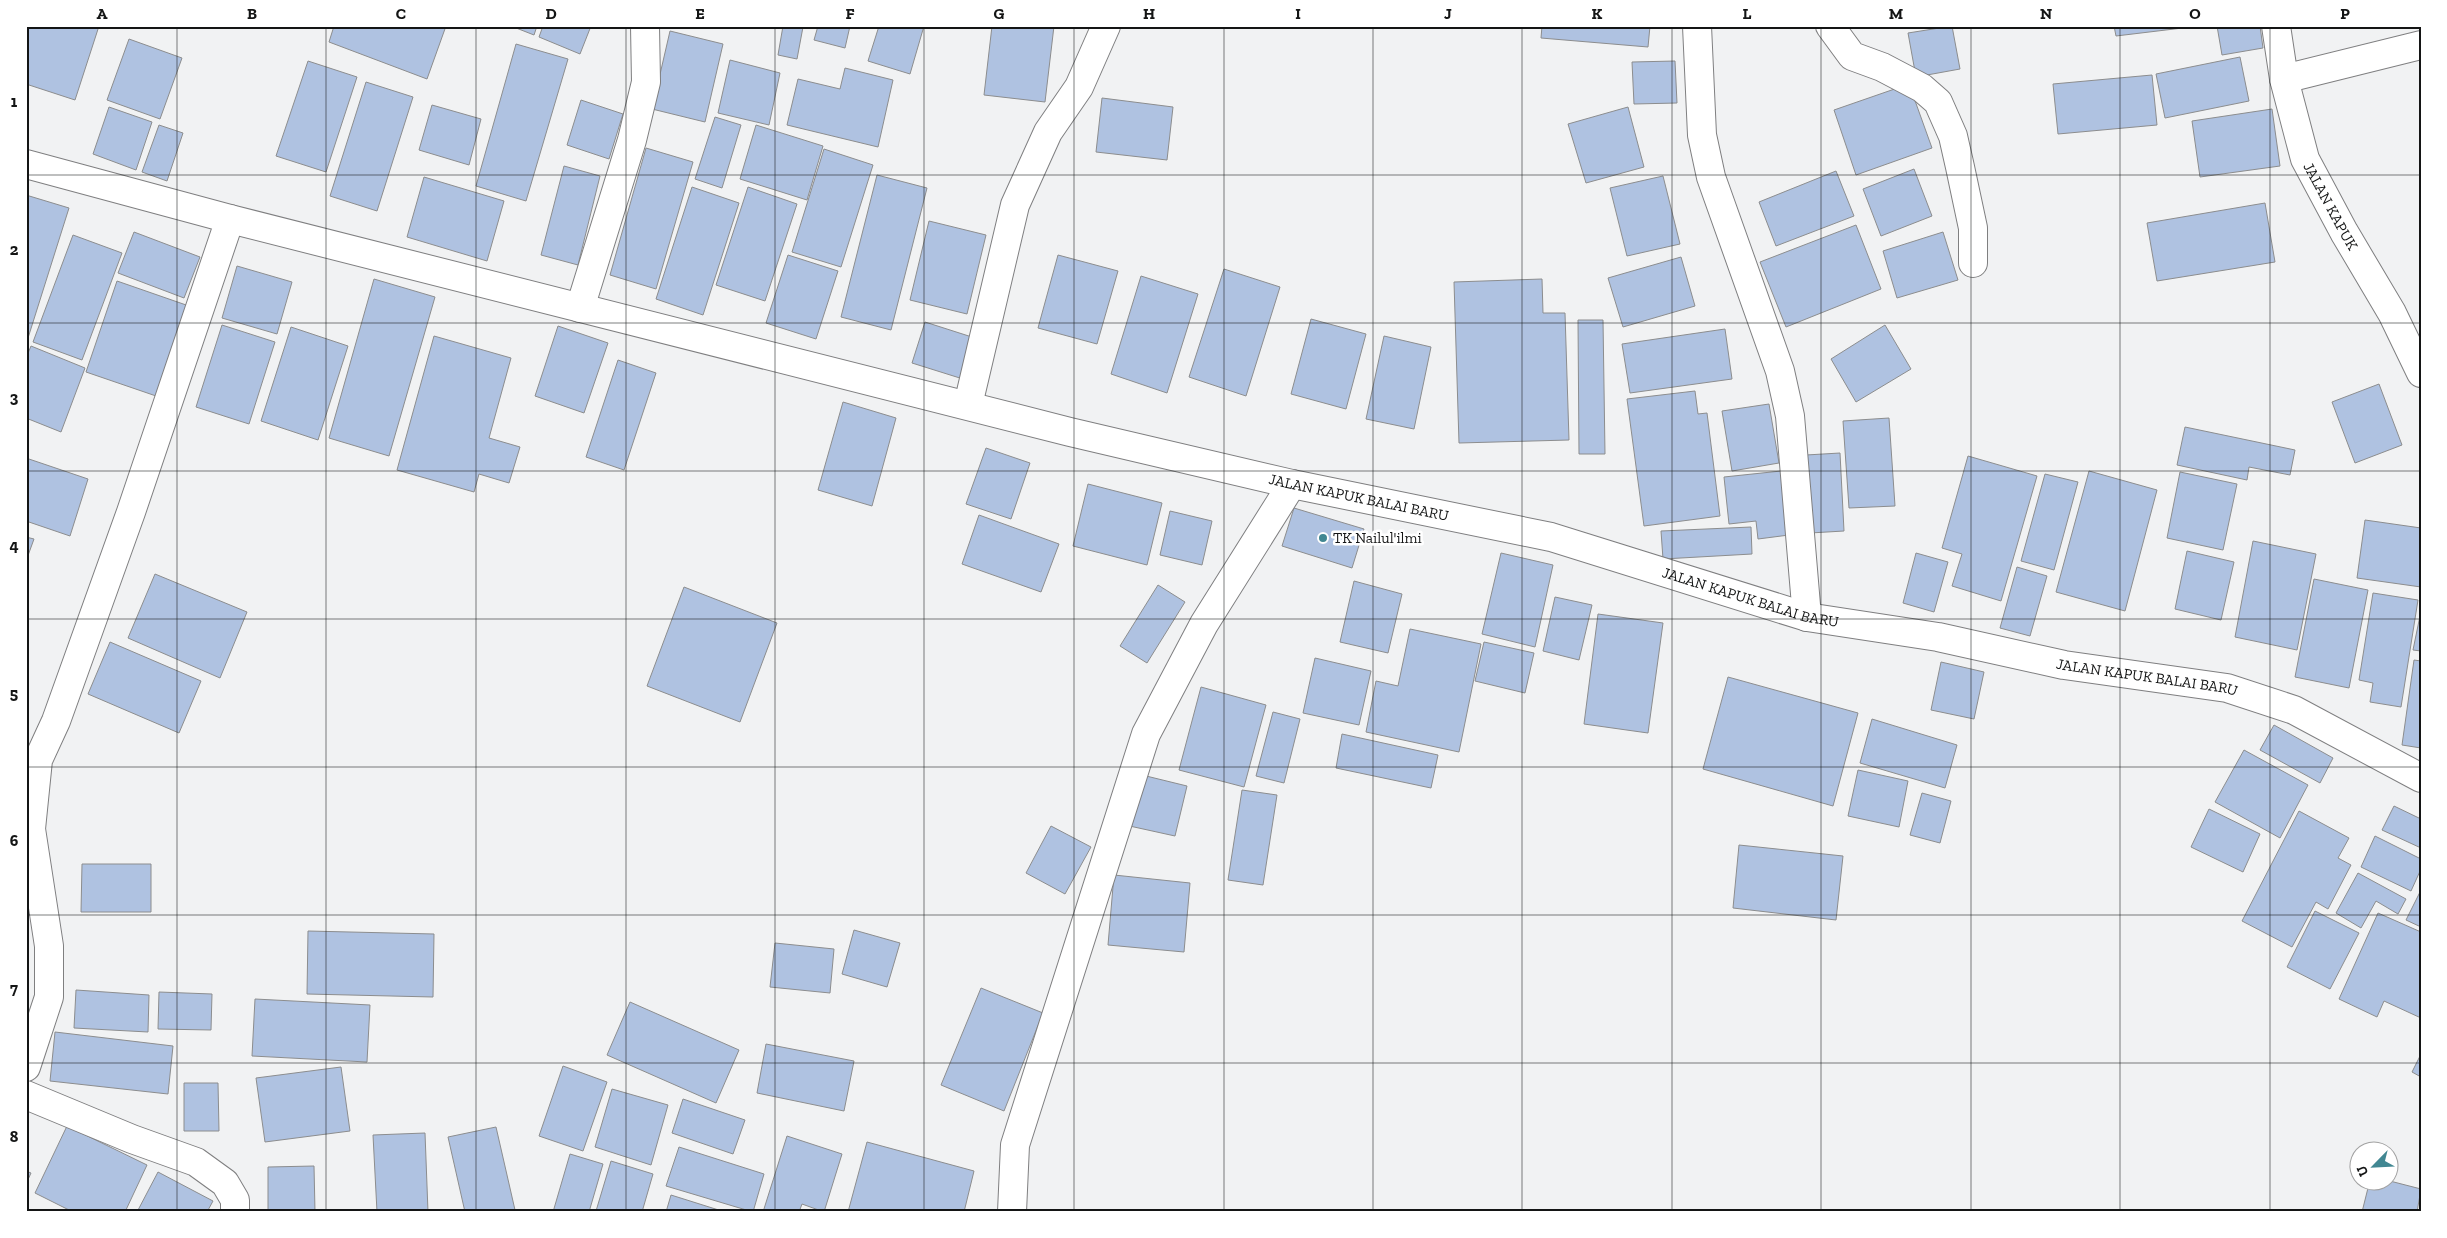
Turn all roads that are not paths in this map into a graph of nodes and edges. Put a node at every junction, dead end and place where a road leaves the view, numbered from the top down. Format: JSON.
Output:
{"nodes":[{"id":1,"x":644,"y":26,"type":"edge"},
{"id":2,"x":1106,"y":26,"type":"edge"},
{"id":3,"x":1697,"y":26,"type":"edge"},
{"id":4,"x":1830,"y":26,"type":"edge"},
{"id":5,"x":2276,"y":26,"type":"edge"},
{"id":6,"x":2421,"y":45,"type":"edge"},
{"id":7,"x":2284,"y":79,"type":"junction"},
{"id":8,"x":26,"y":164,"type":"edge"},
{"id":9,"x":230,"y":219,"type":"junction"},
{"id":10,"x":1973,"y":263,"type":"dead end"},
{"id":11,"x":580,"y":308,"type":"junction"},
{"id":12,"x":2421,"y":373,"type":"edge"},
{"id":13,"x":968,"y":405,"type":"junction"},
{"id":14,"x":1292,"y":484,"type":"junction"},
{"id":15,"x":1807,"y":617,"type":"junction"},
{"id":16,"x":2421,"y":778,"type":"edge"},
{"id":17,"x":28,"y":828,"type":"edge"},
{"id":18,"x":26,"y":1067,"type":"edge"},
{"id":19,"x":26,"y":1096,"type":"edge"},
{"id":20,"x":235,"y":1212,"type":"edge"},
{"id":21,"x":1012,"y":1212,"type":"edge"}],
"edges":[{"from":1,"to":11,"type":"street"},
{"from":2,"to":13,"type":"street"},
{"from":3,"to":15,"type":"street"},
{"from":4,"to":10,"type":"street"},
{"from":5,"to":7,"type":"street","name":"JALAN KAPUK"},
{"from":6,"to":7,"type":"street"},
{"from":7,"to":12,"type":"street","name":"JALAN KAPUK"},
{"from":8,"to":9,"type":"street","name":"JALAN KAPUK BALAI BARU"},
{"from":9,"to":11,"type":"street","name":"JALAN KAPUK BALAI BARU"},
{"from":9,"to":17,"type":"street"},
{"from":11,"to":13,"type":"street","name":"JALAN KAPUK BALAI BARU"},
{"from":13,"to":14,"type":"street","name":"JALAN KAPUK BALAI BARU"},
{"from":14,"to":15,"type":"street","name":"JALAN KAPUK BALAI BARU"},
{"from":14,"to":21,"type":"street"},
{"from":15,"to":16,"type":"street","name":"JALAN KAPUK BALAI BARU"},
{"from":17,"to":18,"type":"street"},
{"from":19,"to":20,"type":"street"}]}
